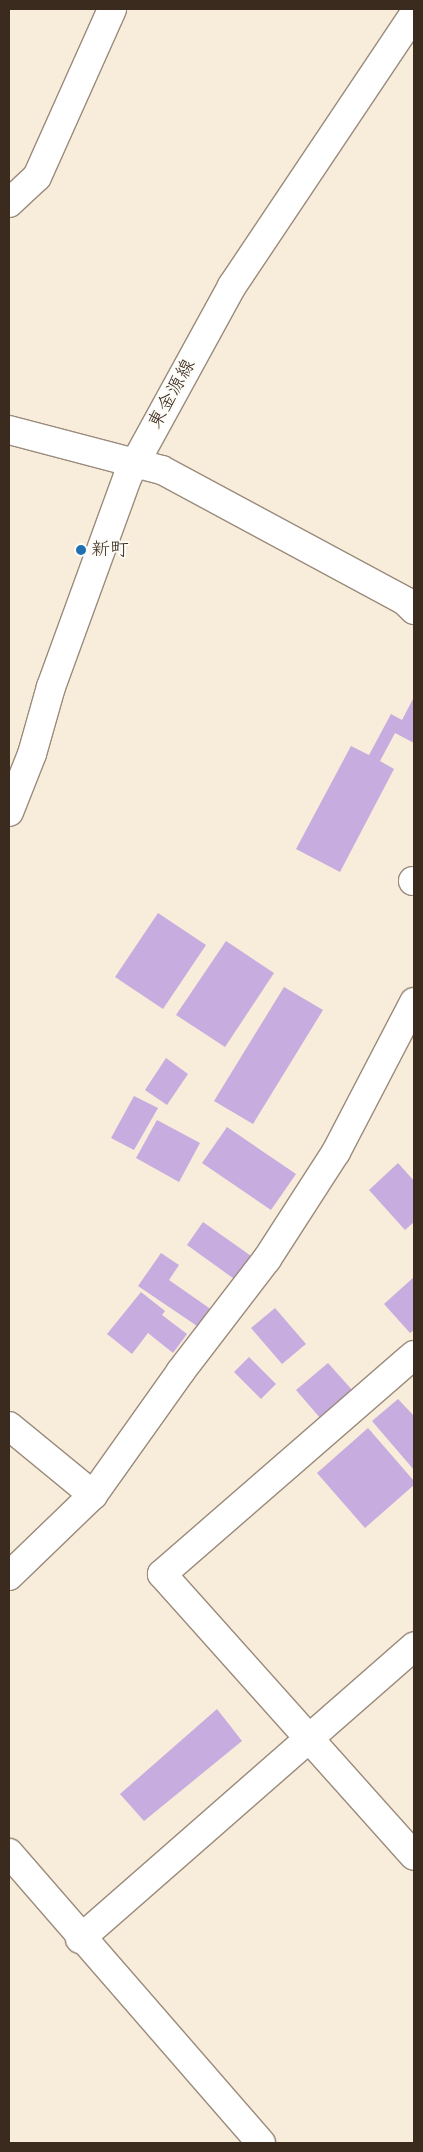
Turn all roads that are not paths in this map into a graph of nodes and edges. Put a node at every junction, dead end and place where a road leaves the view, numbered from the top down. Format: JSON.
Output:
{"nodes":[{"id":1,"x":112,"y":9,"type":"edge"},
{"id":2,"x":414,"y":14,"type":"edge"},
{"id":3,"x":9,"y":204,"type":"edge"},
{"id":4,"x":9,"y":430,"type":"edge"},
{"id":5,"x":135,"y":461,"type":"junction"},
{"id":6,"x":414,"y":610,"type":"edge"},
{"id":7,"x":9,"y":812,"type":"edge"},
{"id":8,"x":414,"y":1002,"type":"edge"},
{"id":9,"x":414,"y":1355,"type":"edge"},
{"id":10,"x":9,"y":1426,"type":"edge"},
{"id":11,"x":92,"y":1495,"type":"junction"},
{"id":12,"x":9,"y":1576,"type":"edge"},
{"id":13,"x":414,"y":1647,"type":"edge"},
{"id":14,"x":310,"y":1739,"type":"junction"},
{"id":15,"x":9,"y":1854,"type":"edge"},
{"id":16,"x":414,"y":1856,"type":"edge"},
{"id":17,"x":80,"y":1939,"type":"junction"},
{"id":18,"x":262,"y":2143,"type":"edge"}],
"edges":[{"from":1,"to":3,"type":"street"},
{"from":2,"to":5,"type":"street","name":"東金源線"},
{"from":4,"to":5,"type":"street"},
{"from":5,"to":6,"type":"street"},
{"from":5,"to":7,"type":"street","name":"東金源線"},
{"from":8,"to":11,"type":"street"},
{"from":9,"to":14,"type":"street"},
{"from":10,"to":11,"type":"street"},
{"from":11,"to":12,"type":"street"},
{"from":13,"to":14,"type":"street"},
{"from":14,"to":16,"type":"street"},
{"from":14,"to":17,"type":"street"},
{"from":15,"to":17,"type":"street"},
{"from":17,"to":18,"type":"street"}]}
